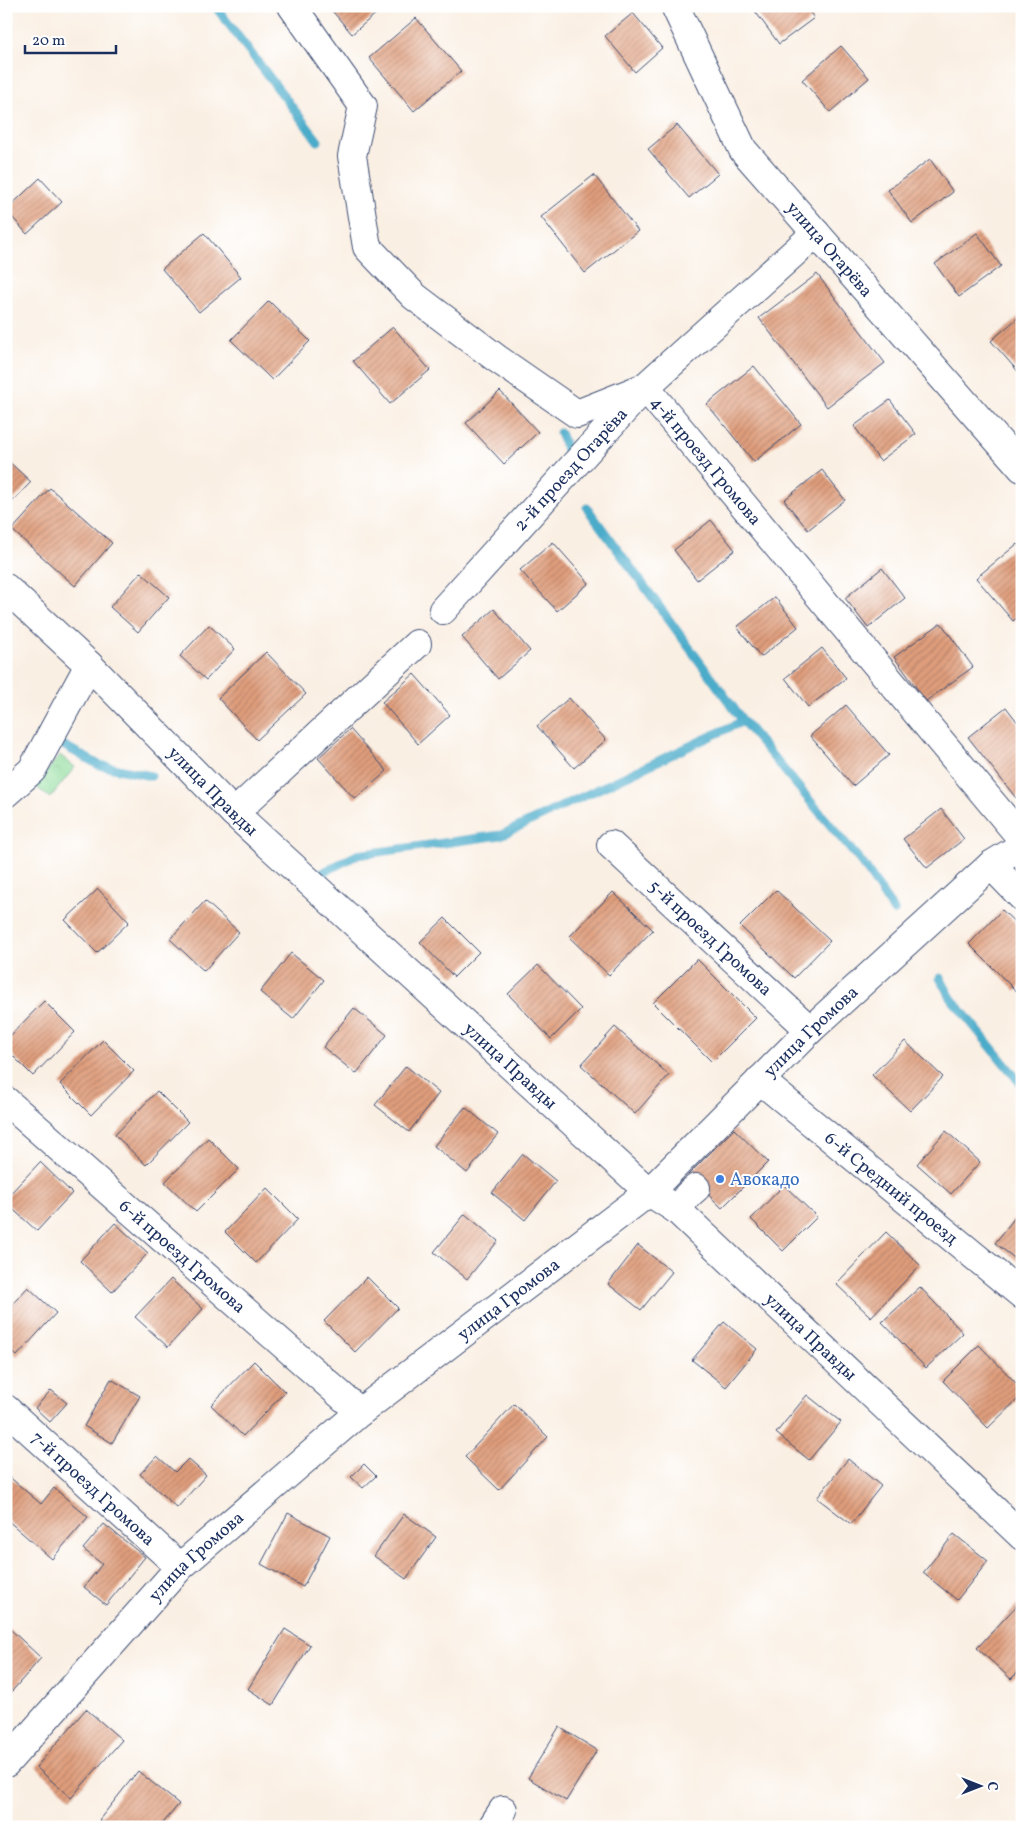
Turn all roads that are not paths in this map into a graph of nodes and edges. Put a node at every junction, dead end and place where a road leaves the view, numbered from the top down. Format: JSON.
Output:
{"nodes":[{"id":1,"x":292,"y":6,"type":"edge"},
{"id":2,"x":675,"y":6,"type":"edge"},
{"id":3,"x":816,"y":233,"type":"junction"},
{"id":4,"x":646,"y":387,"type":"junction"},
{"id":5,"x":1022,"y":468,"type":"edge"},
{"id":6,"x":6,"y":588,"type":"edge"},
{"id":7,"x":443,"y":610,"type":"dead end"},
{"id":8,"x":417,"y":644,"type":"dead end"},
{"id":9,"x":89,"y":665,"type":"junction"},
{"id":10,"x":6,"y":794,"type":"edge"},
{"id":11,"x":234,"y":813,"type":"junction"},
{"id":12,"x":1022,"y":839,"type":"edge"},
{"id":13,"x":611,"y":845,"type":"dead end"},
{"id":14,"x":1022,"y":846,"type":"edge"},
{"id":15,"x":991,"y":865,"type":"junction"},
{"id":16,"x":1022,"y":897,"type":"edge"},
{"id":17,"x":810,"y":1030,"type":"junction"},
{"id":18,"x":760,"y":1080,"type":"junction"},
{"id":19,"x":6,"y":1101,"type":"edge"},
{"id":20,"x":696,"y":1188,"type":"dead end"},
{"id":21,"x":649,"y":1192,"type":"junction"},
{"id":22,"x":677,"y":1210,"type":"junction"},
{"id":23,"x":1022,"y":1295,"type":"edge"},
{"id":24,"x":6,"y":1409,"type":"edge"},
{"id":25,"x":360,"y":1412,"type":"junction"},
{"id":26,"x":1022,"y":1536,"type":"edge"},
{"id":27,"x":180,"y":1567,"type":"junction"},
{"id":28,"x":6,"y":1763,"type":"edge"}],
"edges":[{"from":1,"to":4,"type":"street","name":"4-й проезд Громова"},
{"from":2,"to":3,"type":"street","name":"улица Огарёва"},
{"from":3,"to":4,"type":"street","name":"2-й проезд Огарёва"},
{"from":3,"to":5,"type":"street","name":"улица Огарёва"},
{"from":4,"to":7,"type":"street","name":"2-й проезд Огарёва"},
{"from":4,"to":12,"type":"street","name":"4-й проезд Громова"},
{"from":6,"to":9,"type":"street","name":"улица Правды"},
{"from":8,"to":11,"type":"street"},
{"from":9,"to":10,"type":"street"},
{"from":9,"to":11,"type":"street","name":"улица Правды"},
{"from":11,"to":21,"type":"street","name":"улица Правды"},
{"from":13,"to":17,"type":"street","name":"5-й проезд Громова"},
{"from":14,"to":15,"type":"street","name":"улица Громова"},
{"from":15,"to":16,"type":"street"},
{"from":15,"to":17,"type":"street","name":"улица Громова"},
{"from":17,"to":18,"type":"street","name":"улица Громова"},
{"from":18,"to":21,"type":"street","name":"улица Громова"},
{"from":18,"to":23,"type":"street","name":"6-й Средний проезд"},
{"from":19,"to":25,"type":"street","name":"6-й проезд Громова"},
{"from":20,"to":22,"type":"street"},
{"from":21,"to":22,"type":"street","name":"улица Правды"},
{"from":21,"to":25,"type":"street","name":"улица Громова"},
{"from":22,"to":26,"type":"street","name":"улица Правды"},
{"from":24,"to":27,"type":"street","name":"7-й проезд Громова"},
{"from":25,"to":27,"type":"street","name":"улица Громова"},
{"from":27,"to":28,"type":"street","name":"улица Громова"}]}
